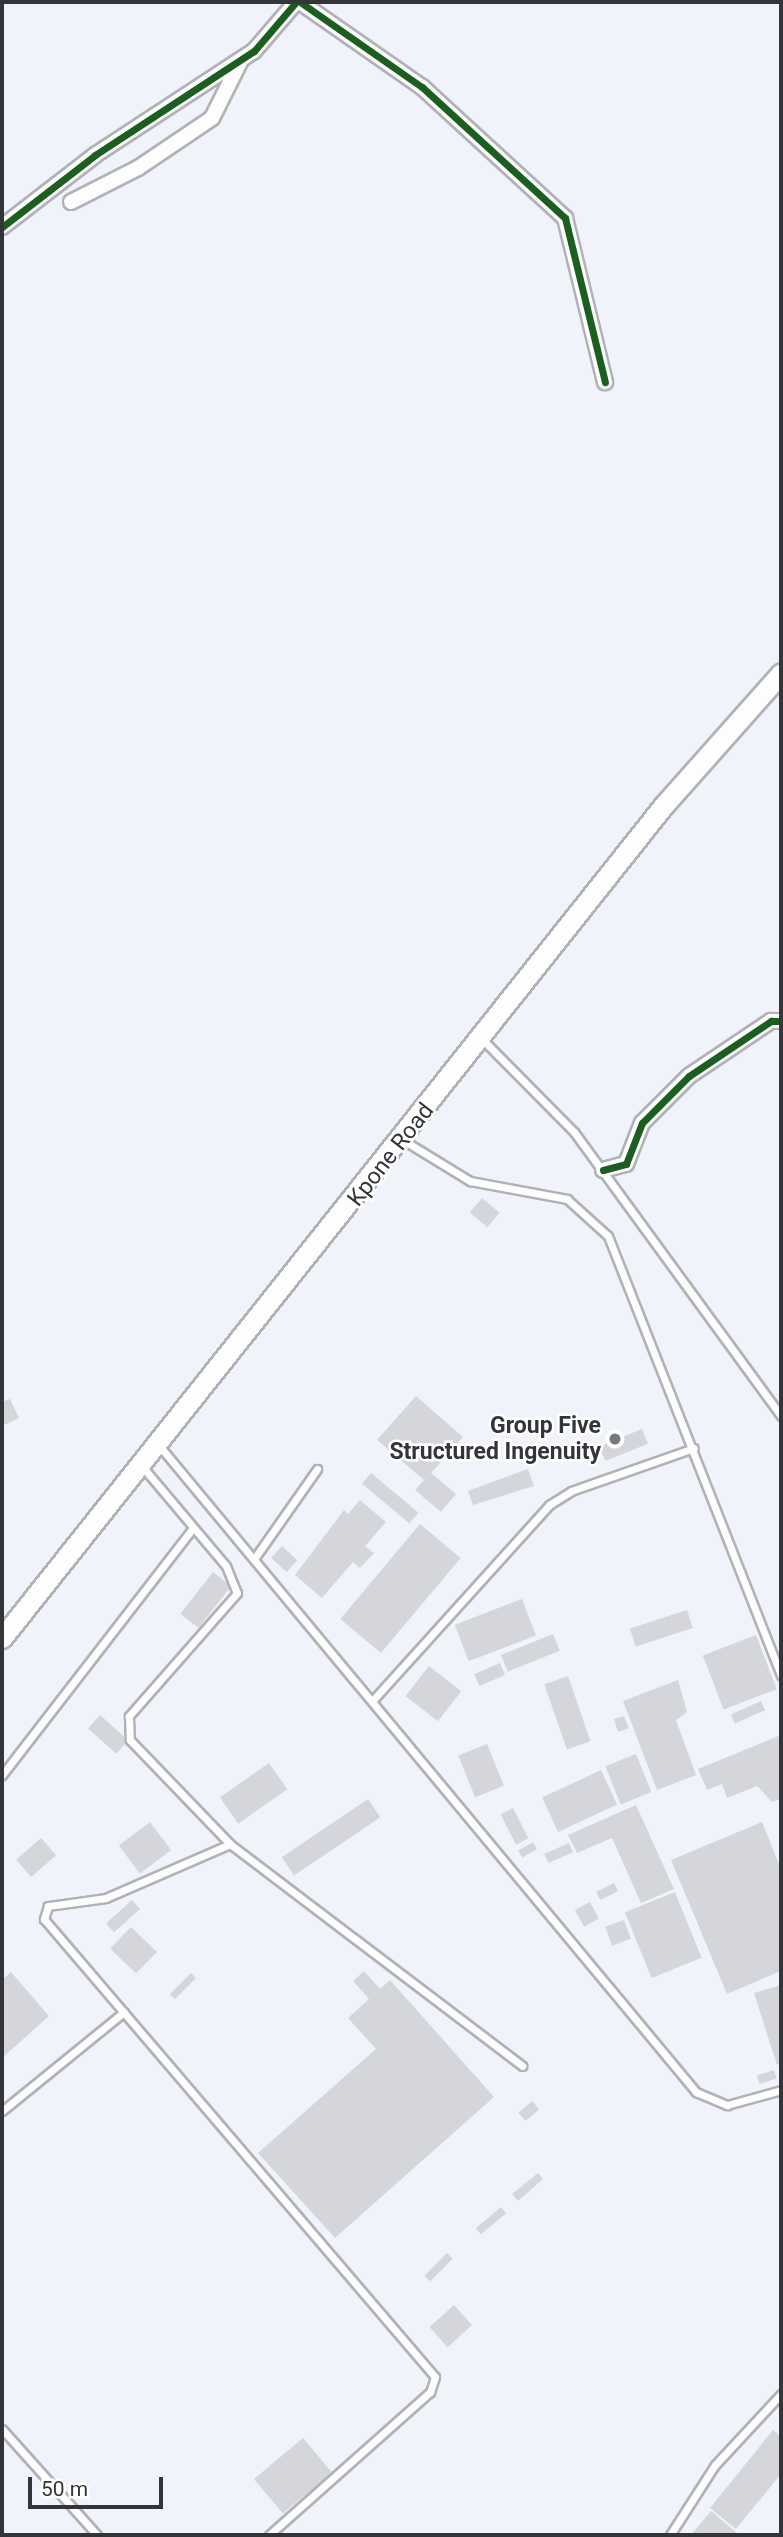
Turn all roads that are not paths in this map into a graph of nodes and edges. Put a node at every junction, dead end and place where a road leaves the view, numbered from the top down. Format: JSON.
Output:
{"nodes":[{"id":1,"x":298,"y":2,"type":"edge"},
{"id":2,"x":242,"y":59,"type":"junction"},
{"id":3,"x":71,"y":202,"type":"dead end"},
{"id":4,"x":2,"y":228,"type":"edge"},
{"id":5,"x":605,"y":382,"type":"dead end"},
{"id":6,"x":781,"y":673,"type":"edge"},
{"id":7,"x":781,"y":1021,"type":"edge"},
{"id":8,"x":482,"y":1039,"type":"junction"},
{"id":9,"x":403,"y":1140,"type":"junction"},
{"id":10,"x":603,"y":1170,"type":"junction"},
{"id":11,"x":781,"y":1416,"type":"edge"},
{"id":12,"x":157,"y":1443,"type":"junction"},
{"id":13,"x":694,"y":1448,"type":"junction"},
{"id":14,"x":141,"y":1465,"type":"junction"},
{"id":15,"x":317,"y":1469,"type":"dead end"},
{"id":16,"x":194,"y":1528,"type":"junction"},
{"id":17,"x":254,"y":1559,"type":"junction"},
{"id":18,"x":2,"y":1638,"type":"edge"},
{"id":19,"x":781,"y":1675,"type":"edge"},
{"id":20,"x":373,"y":1700,"type":"junction"},
{"id":21,"x":2,"y":1775,"type":"edge"},
{"id":22,"x":230,"y":1844,"type":"junction"},
{"id":23,"x":124,"y":2012,"type":"junction"},
{"id":24,"x":522,"y":2066,"type":"dead end"},
{"id":25,"x":781,"y":2090,"type":"edge"},
{"id":26,"x":2,"y":2111,"type":"edge"},
{"id":27,"x":781,"y":2394,"type":"edge"},
{"id":28,"x":2,"y":2429,"type":"edge"},
{"id":29,"x":97,"y":2535,"type":"edge"},
{"id":30,"x":269,"y":2535,"type":"edge"},
{"id":31,"x":670,"y":2535,"type":"edge"}],
"edges":[{"from":1,"to":2,"type":"street"},
{"from":1,"to":5,"type":"street"},
{"from":2,"to":3,"type":"street"},
{"from":2,"to":4,"type":"street"},
{"from":6,"to":8,"type":"main road","name":"Kpone Road"},
{"from":7,"to":10,"type":"street"},
{"from":8,"to":9,"type":"main road","name":"Kpone Road"},
{"from":8,"to":10,"type":"lane"},
{"from":9,"to":12,"type":"main road","name":"Kpone Road"},
{"from":9,"to":13,"type":"lane"},
{"from":10,"to":11,"type":"lane"},
{"from":12,"to":14,"type":"main road","name":"Kpone Road"},
{"from":12,"to":17,"type":"lane"},
{"from":13,"to":19,"type":"lane"},
{"from":13,"to":20,"type":"lane"},
{"from":14,"to":16,"type":"lane"},
{"from":14,"to":18,"type":"main road","name":"Kpone Road"},
{"from":15,"to":17,"type":"lane"},
{"from":16,"to":21,"type":"lane"},
{"from":16,"to":22,"type":"lane"},
{"from":17,"to":20,"type":"lane"},
{"from":20,"to":25,"type":"lane"},
{"from":22,"to":23,"type":"lane"},
{"from":22,"to":24,"type":"lane"},
{"from":23,"to":26,"type":"lane"},
{"from":23,"to":30,"type":"lane"},
{"from":27,"to":31,"type":"lane"},
{"from":28,"to":29,"type":"lane"}]}
